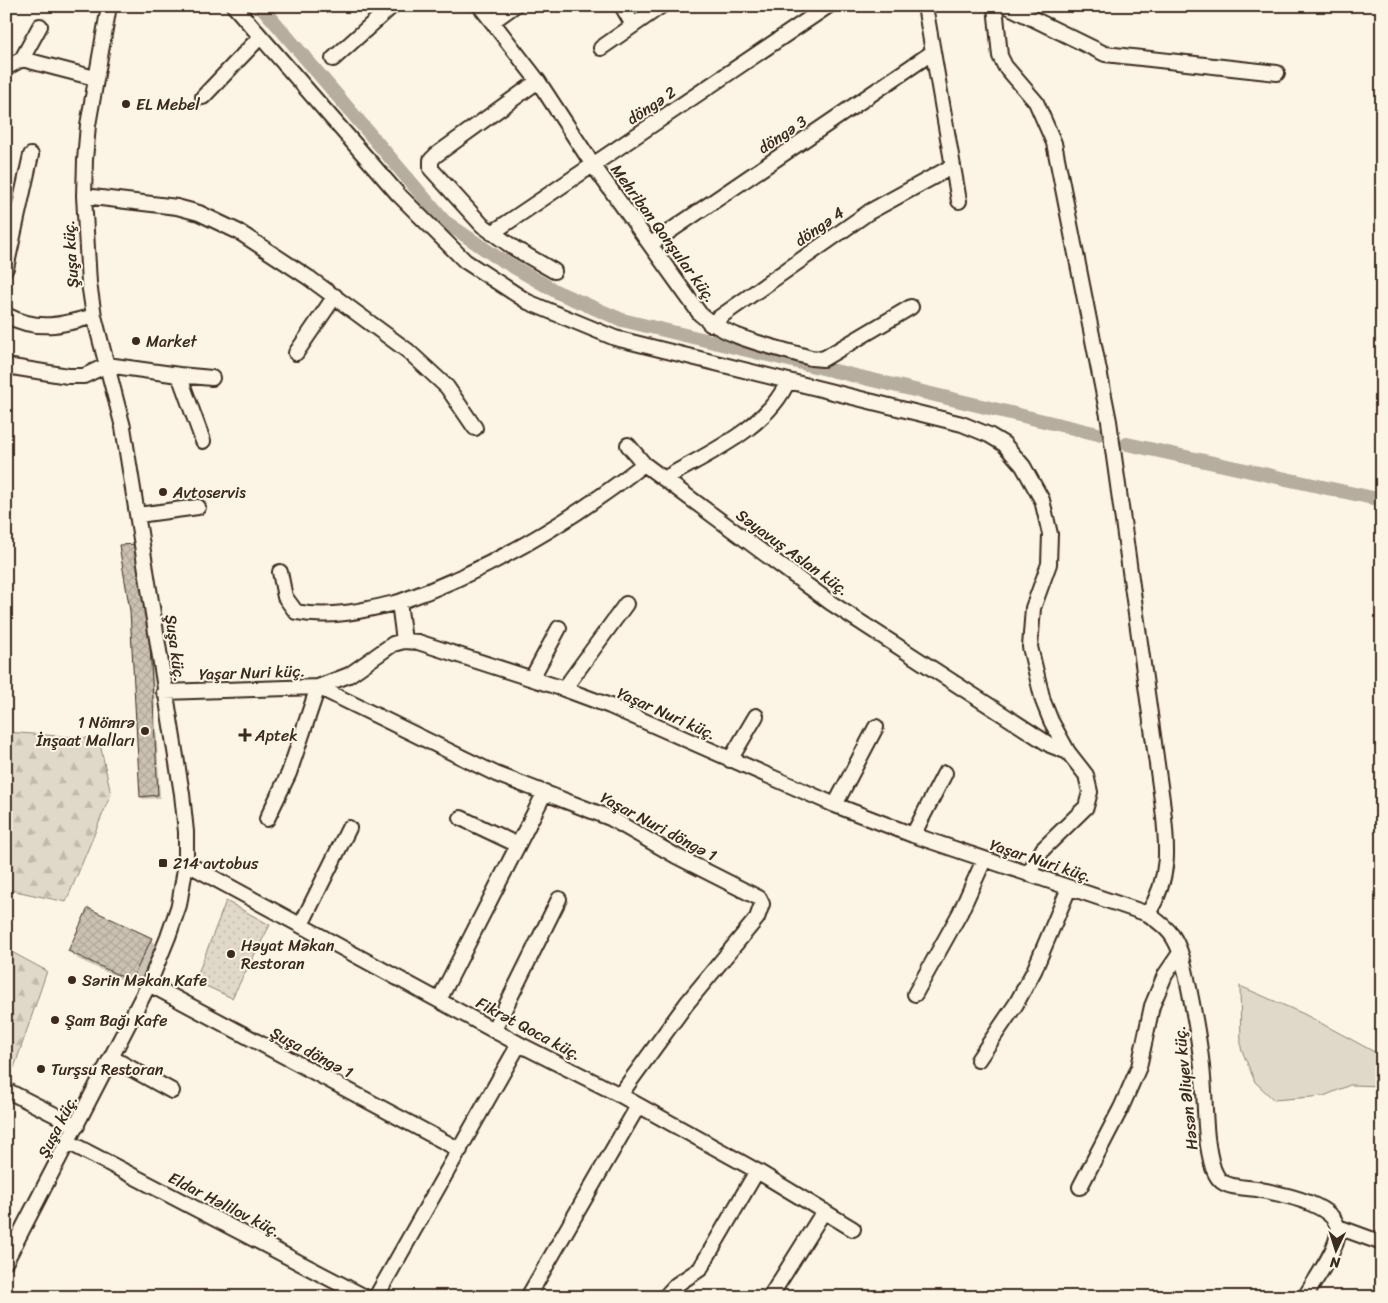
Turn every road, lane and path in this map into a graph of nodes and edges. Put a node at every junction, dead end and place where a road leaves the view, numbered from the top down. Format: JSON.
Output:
{"nodes":[{"id":1,"x":109,"y":6,"type":"edge"},
{"id":2,"x":234,"y":6,"type":"edge"},
{"id":3,"x":392,"y":6,"type":"edge"},
{"id":4,"x":480,"y":6,"type":"edge"},
{"id":5,"x":514,"y":6,"type":"edge"},
{"id":6,"x":622,"y":6,"type":"edge"},
{"id":7,"x":661,"y":6,"type":"edge"},
{"id":8,"x":828,"y":6,"type":"edge"},
{"id":9,"x":925,"y":6,"type":"edge"},
{"id":10,"x":996,"y":6,"type":"edge"},
{"id":11,"x":1007,"y":6,"type":"edge"},
{"id":12,"x":493,"y":21,"type":"junction"},
{"id":13,"x":633,"y":25,"type":"junction"},
{"id":14,"x":40,"y":26,"type":"dead end"},
{"id":15,"x":260,"y":37,"type":"junction"},
{"id":16,"x":601,"y":48,"type":"dead end"},
{"id":17,"x":933,"y":52,"type":"junction"},
{"id":18,"x":22,"y":59,"type":"junction"},
{"id":19,"x":333,"y":59,"type":"dead end"},
{"id":20,"x":6,"y":68,"type":"edge"},
{"id":21,"x":1277,"y":73,"type":"dead end"},
{"id":22,"x":95,"y":78,"type":"junction"},
{"id":23,"x":538,"y":81,"type":"junction"},
{"id":24,"x":203,"y":97,"type":"dead end"},
{"id":25,"x":31,"y":155,"type":"dead end"},
{"id":26,"x":593,"y":165,"type":"junction"},
{"id":27,"x":953,"y":166,"type":"junction"},
{"id":28,"x":84,"y":196,"type":"junction"},
{"id":29,"x":959,"y":201,"type":"dead end"},
{"id":30,"x":492,"y":233,"type":"junction"},
{"id":31,"x":650,"y":244,"type":"junction"},
{"id":32,"x":8,"y":250,"type":"edge"},
{"id":33,"x":6,"y":268,"type":"edge"},
{"id":34,"x":554,"y":271,"type":"dead end"},
{"id":35,"x":334,"y":296,"type":"junction"},
{"id":36,"x":911,"y":307,"type":"dead end"},
{"id":37,"x":6,"y":315,"type":"edge"},
{"id":38,"x":94,"y":316,"type":"junction"},
{"id":39,"x":710,"y":324,"type":"junction"},
{"id":40,"x":296,"y":353,"type":"dead end"},
{"id":41,"x":107,"y":365,"type":"junction"},
{"id":42,"x":6,"y":366,"type":"edge"},
{"id":43,"x":179,"y":375,"type":"junction"},
{"id":44,"x":212,"y":378,"type":"dead end"},
{"id":45,"x":788,"y":381,"type":"junction"},
{"id":46,"x":475,"y":428,"type":"dead end"},
{"id":47,"x":203,"y":441,"type":"dead end"},
{"id":48,"x":628,"y":445,"type":"dead end"},
{"id":49,"x":644,"y":464,"type":"junction"},
{"id":50,"x":664,"y":479,"type":"junction"},
{"id":51,"x":198,"y":507,"type":"dead end"},
{"id":52,"x":138,"y":515,"type":"junction"},
{"id":53,"x":280,"y":572,"type":"dead end"},
{"id":54,"x":399,"y":602,"type":"junction"},
{"id":55,"x":626,"y":604,"type":"dead end"},
{"id":56,"x":559,"y":628,"type":"dead end"},
{"id":57,"x":404,"y":641,"type":"junction"},
{"id":58,"x":532,"y":678,"type":"junction"},
{"id":59,"x":318,"y":687,"type":"junction"},
{"id":60,"x":564,"y":689,"type":"junction"},
{"id":61,"x":164,"y":692,"type":"junction"},
{"id":62,"x":756,"y":716,"type":"dead end"},
{"id":63,"x":876,"y":727,"type":"dead end"},
{"id":64,"x":1068,"y":752,"type":"junction"},
{"id":65,"x":730,"y":760,"type":"junction"},
{"id":66,"x":945,"y":773,"type":"dead end"},
{"id":67,"x":545,"y":792,"type":"junction"},
{"id":68,"x":834,"y":805,"type":"junction"},
{"id":69,"x":267,"y":818,"type":"dead end"},
{"id":70,"x":461,"y":818,"type":"dead end"},
{"id":71,"x":349,"y":828,"type":"dead end"},
{"id":72,"x":913,"y":835,"type":"junction"},
{"id":73,"x":518,"y":845,"type":"junction"},
{"id":74,"x":984,"y":860,"type":"junction"},
{"id":75,"x":186,"y":863,"type":"junction"},
{"id":76,"x":1028,"y":874,"type":"junction"},
{"id":77,"x":1069,"y":888,"type":"junction"},
{"id":78,"x":559,"y":899,"type":"dead end"},
{"id":79,"x":1148,"y":914,"type":"junction"},
{"id":80,"x":301,"y":925,"type":"junction"},
{"id":81,"x":1180,"y":953,"type":"junction"},
{"id":82,"x":149,"y":984,"type":"junction"},
{"id":83,"x":915,"y":994,"type":"dead end"},
{"id":84,"x":439,"y":1000,"type":"junction"},
{"id":85,"x":494,"y":1030,"type":"junction"},
{"id":86,"x":520,"y":1044,"type":"junction"},
{"id":87,"x":112,"y":1058,"type":"junction"},
{"id":88,"x":978,"y":1060,"type":"dead end"},
{"id":89,"x":6,"y":1090,"type":"edge"},
{"id":90,"x":172,"y":1091,"type":"dead end"},
{"id":91,"x":620,"y":1095,"type":"junction"},
{"id":92,"x":638,"y":1106,"type":"junction"},
{"id":93,"x":77,"y":1126,"type":"junction"},
{"id":94,"x":68,"y":1142,"type":"junction"},
{"id":95,"x":460,"y":1150,"type":"junction"},
{"id":96,"x":757,"y":1171,"type":"junction"},
{"id":97,"x":1080,"y":1187,"type":"dead end"},
{"id":98,"x":824,"y":1211,"type":"junction"},
{"id":99,"x":1338,"y":1227,"type":"junction"},
{"id":100,"x":853,"y":1229,"type":"dead end"},
{"id":101,"x":1382,"y":1243,"type":"edge"},
{"id":102,"x":7,"y":1257,"type":"edge"},
{"id":103,"x":366,"y":1297,"type":"edge"},
{"id":104,"x":376,"y":1297,"type":"edge"},
{"id":105,"x":528,"y":1297,"type":"edge"},
{"id":106,"x":665,"y":1297,"type":"edge"},
{"id":107,"x":770,"y":1297,"type":"edge"},
{"id":108,"x":1305,"y":1297,"type":"edge"}],
"edges":[{"from":1,"to":22,"type":"street","name":"Şuşa küç."},
{"from":2,"to":15,"type":"street"},
{"from":3,"to":19,"type":"street"},
{"from":4,"to":12,"type":"street","name":"Mehriban Qonşular küç."},
{"from":5,"to":12,"type":"street"},
{"from":6,"to":13,"type":"street"},
{"from":7,"to":13,"type":"street"},
{"from":8,"to":26,"type":"street","name":"döngə 2"},
{"from":9,"to":17,"type":"street"},
{"from":10,"to":79,"type":"street"},
{"from":11,"to":21,"type":"street"},
{"from":12,"to":23,"type":"street","name":"Mehriban Qonşular küç."},
{"from":13,"to":16,"type":"street"},
{"from":14,"to":18,"type":"street"},
{"from":15,"to":24,"type":"street"},
{"from":15,"to":45,"type":"street"},
{"from":17,"to":27,"type":"street"},
{"from":17,"to":31,"type":"street","name":"döngə 3"},
{"from":18,"to":20,"type":"street"},
{"from":18,"to":22,"type":"street"},
{"from":22,"to":28,"type":"street","name":"Şuşa küç."},
{"from":23,"to":26,"type":"street","name":"Mehriban Qonşular küç."},
{"from":23,"to":30,"type":"street"},
{"from":25,"to":32,"type":"street"},
{"from":26,"to":30,"type":"street","name":"döngə 2"},
{"from":26,"to":31,"type":"street","name":"Mehriban Qonşular küç."},
{"from":27,"to":29,"type":"street"},
{"from":27,"to":39,"type":"street","name":"döngə 4"},
{"from":28,"to":35,"type":"street"},
{"from":28,"to":38,"type":"street","name":"Şuşa küç."},
{"from":30,"to":34,"type":"street"},
{"from":31,"to":39,"type":"street","name":"Mehriban Qonşular küç."},
{"from":32,"to":33,"type":"street"},
{"from":35,"to":40,"type":"street"},
{"from":35,"to":46,"type":"street"},
{"from":36,"to":39,"type":"street","name":"Mehriban Qonşular küç."},
{"from":37,"to":38,"type":"street"},
{"from":38,"to":41,"type":"street","name":"Şuşa küç."},
{"from":41,"to":42,"type":"street"},
{"from":41,"to":43,"type":"street"},
{"from":41,"to":52,"type":"street","name":"Şuşa küç."},
{"from":43,"to":44,"type":"street"},
{"from":43,"to":47,"type":"street"},
{"from":45,"to":50,"type":"street"},
{"from":45,"to":64,"type":"street"},
{"from":48,"to":49,"type":"street","name":"Səyavuş Aslan küç."},
{"from":49,"to":50,"type":"street","name":"Səyavuş Aslan küç."},
{"from":49,"to":54,"type":"street"},
{"from":50,"to":64,"type":"street","name":"Səyavuş Aslan küç."},
{"from":51,"to":52,"type":"street"},
{"from":52,"to":61,"type":"street","name":"Şuşa küç."},
{"from":53,"to":54,"type":"street"},
{"from":54,"to":57,"type":"street"},
{"from":55,"to":60,"type":"street"},
{"from":56,"to":58,"type":"street"},
{"from":57,"to":58,"type":"street","name":"Yaşar Nuri küç."},
{"from":57,"to":59,"type":"street","name":"Yaşar Nuri küç."},
{"from":58,"to":60,"type":"street","name":"Yaşar Nuri küç."},
{"from":59,"to":61,"type":"street","name":"Yaşar Nuri küç."},
{"from":59,"to":67,"type":"street","name":"Yaşar Nuri döngə 1"},
{"from":59,"to":69,"type":"street"},
{"from":60,"to":65,"type":"street","name":"Yaşar Nuri küç."},
{"from":61,"to":75,"type":"street","name":"Şuşa küç."},
{"from":62,"to":65,"type":"street"},
{"from":63,"to":68,"type":"street"},
{"from":64,"to":76,"type":"street","name":"Səyavuş Aslan küç."},
{"from":65,"to":68,"type":"street","name":"Yaşar Nuri küç."},
{"from":66,"to":72,"type":"street"},
{"from":67,"to":73,"type":"street"},
{"from":67,"to":91,"type":"street","name":"Yaşar Nuri döngə 1"},
{"from":68,"to":72,"type":"street","name":"Yaşar Nuri küç."},
{"from":70,"to":73,"type":"street"},
{"from":71,"to":80,"type":"street"},
{"from":72,"to":74,"type":"street","name":"Yaşar Nuri küç."},
{"from":73,"to":84,"type":"street"},
{"from":74,"to":76,"type":"street","name":"Yaşar Nuri küç."},
{"from":74,"to":83,"type":"street"},
{"from":75,"to":80,"type":"street","name":"Fikrət Qoca küç."},
{"from":75,"to":82,"type":"street","name":"Şuşa küç."},
{"from":76,"to":77,"type":"street","name":"Yaşar Nuri küç."},
{"from":77,"to":79,"type":"street","name":"Yaşar Nuri küç."},
{"from":77,"to":88,"type":"street"},
{"from":78,"to":85,"type":"street"},
{"from":79,"to":81,"type":"street","name":"Həsən Əliyev küç."},
{"from":80,"to":84,"type":"street","name":"Fikrət Qoca küç."},
{"from":81,"to":97,"type":"street"},
{"from":81,"to":99,"type":"street","name":"Həsən Əliyev küç."},
{"from":82,"to":87,"type":"street","name":"Şuşa küç."},
{"from":82,"to":95,"type":"street","name":"Şuşa döngə 1"},
{"from":84,"to":85,"type":"street","name":"Fikrət Qoca küç."},
{"from":85,"to":86,"type":"street","name":"Fikrət Qoca küç."},
{"from":86,"to":91,"type":"street","name":"Fikrət Qoca küç."},
{"from":86,"to":95,"type":"street"},
{"from":87,"to":90,"type":"street"},
{"from":87,"to":93,"type":"street","name":"Şuşa küç."},
{"from":89,"to":93,"type":"street"},
{"from":91,"to":92,"type":"street","name":"Fikrət Qoca küç."},
{"from":92,"to":96,"type":"street","name":"Fikrət Qoca küç."},
{"from":92,"to":105,"type":"street"},
{"from":93,"to":94,"type":"street","name":"Şuşa küç."},
{"from":94,"to":102,"type":"street","name":"Şuşa küç."},
{"from":94,"to":103,"type":"street","name":"Eldar Həlilov küç."},
{"from":95,"to":104,"type":"street"},
{"from":96,"to":98,"type":"street","name":"Fikrət Qoca küç."},
{"from":96,"to":106,"type":"street"},
{"from":98,"to":100,"type":"street","name":"Fikrət Qoca küç."},
{"from":98,"to":107,"type":"street"},
{"from":99,"to":101,"type":"street"},
{"from":99,"to":108,"type":"street"}]}
